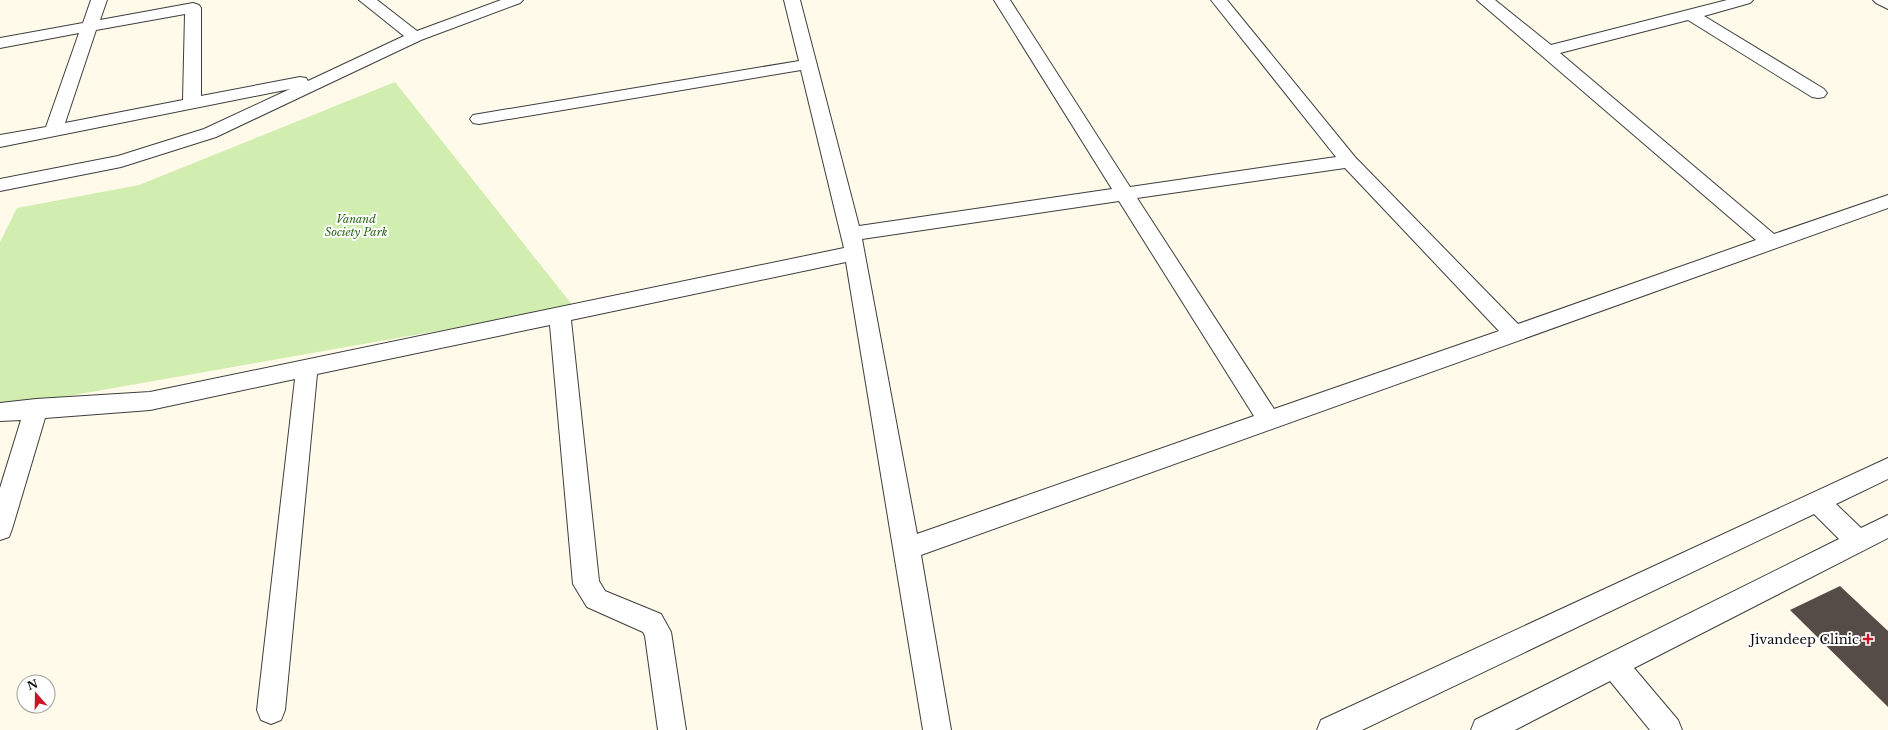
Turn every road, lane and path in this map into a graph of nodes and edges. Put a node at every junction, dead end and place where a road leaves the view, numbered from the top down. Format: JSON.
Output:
{"nodes":[{"id":1,"x":98,"y":0,"type":"edge"},
{"id":2,"x":367,"y":0,"type":"edge"},
{"id":3,"x":515,"y":0,"type":"edge"},
{"id":4,"x":792,"y":0,"type":"edge"},
{"id":5,"x":1002,"y":0,"type":"edge"},
{"id":6,"x":1219,"y":0,"type":"edge"},
{"id":7,"x":1485,"y":0,"type":"edge"},
{"id":8,"x":1745,"y":0,"type":"edge"},
{"id":9,"x":1881,"y":0,"type":"edge"},
{"id":10,"x":1888,"y":4,"type":"edge"},
{"id":11,"x":1690,"y":14,"type":"junction"},
{"id":12,"x":89,"y":28,"type":"junction"},
{"id":13,"x":415,"y":37,"type":"junction"},
{"id":14,"x":0,"y":43,"type":"edge"},
{"id":15,"x":1548,"y":51,"type":"junction"},
{"id":16,"x":809,"y":64,"type":"junction"},
{"id":17,"x":332,"y":75,"type":"junction"},
{"id":18,"x":1818,"y":93,"type":"dead end"},
{"id":19,"x":192,"y":103,"type":"junction"},
{"id":20,"x":479,"y":118,"type":"dead end"},
{"id":21,"x":53,"y":131,"type":"junction"},
{"id":22,"x":0,"y":141,"type":"edge"},
{"id":23,"x":1349,"y":160,"type":"junction"},
{"id":24,"x":0,"y":185,"type":"edge"},
{"id":25,"x":1123,"y":193,"type":"junction"},
{"id":26,"x":1888,"y":201,"type":"edge"},
{"id":27,"x":1771,"y":242,"type":"junction"},
{"id":28,"x":852,"y":243,"type":"junction"},
{"id":29,"x":560,"y":314,"type":"junction"},
{"id":30,"x":1513,"y":332,"type":"junction"},
{"id":31,"x":307,"y":368,"type":"junction"},
{"id":32,"x":36,"y":408,"type":"junction"},
{"id":33,"x":0,"y":412,"type":"edge"},
{"id":34,"x":1268,"y":420,"type":"junction"},
{"id":35,"x":1888,"y":468,"type":"edge"},
{"id":36,"x":1817,"y":501,"type":"junction"},
{"id":37,"x":1888,"y":526,"type":"edge"},
{"id":38,"x":0,"y":529,"type":"edge"},
{"id":39,"x":1858,"y":541,"type":"junction"},
{"id":40,"x":907,"y":549,"type":"junction"},
{"id":41,"x":1614,"y":665,"type":"junction"},
{"id":42,"x":271,"y":710,"type":"dead end"},
{"id":43,"x":672,"y":730,"type":"edge"},
{"id":44,"x":937,"y":730,"type":"edge"},
{"id":45,"x":1331,"y":730,"type":"edge"},
{"id":46,"x":1485,"y":730,"type":"edge"},
{"id":47,"x":1668,"y":730,"type":"edge"}],
"edges":[{"from":1,"to":12,"type":"street"},
{"from":2,"to":13,"type":"street"},
{"from":3,"to":13,"type":"street"},
{"from":4,"to":16,"type":"street"},
{"from":5,"to":25,"type":"street"},
{"from":6,"to":23,"type":"street"},
{"from":7,"to":15,"type":"street"},
{"from":8,"to":11,"type":"street"},
{"from":9,"to":10,"type":"street"},
{"from":11,"to":15,"type":"street"},
{"from":11,"to":18,"type":"street"},
{"from":12,"to":14,"type":"street"},
{"from":12,"to":19,"type":"street"},
{"from":12,"to":21,"type":"street"},
{"from":13,"to":17,"type":"street"},
{"from":15,"to":27,"type":"street"},
{"from":16,"to":20,"type":"street"},
{"from":16,"to":28,"type":"street"},
{"from":17,"to":19,"type":"street"},
{"from":17,"to":24,"type":"street"},
{"from":19,"to":21,"type":"street"},
{"from":21,"to":22,"type":"street"},
{"from":23,"to":25,"type":"street"},
{"from":23,"to":30,"type":"street"},
{"from":25,"to":28,"type":"street"},
{"from":25,"to":34,"type":"street"},
{"from":26,"to":27,"type":"street"},
{"from":27,"to":30,"type":"street"},
{"from":28,"to":29,"type":"street"},
{"from":28,"to":40,"type":"street"},
{"from":29,"to":31,"type":"street"},
{"from":29,"to":43,"type":"street"},
{"from":30,"to":34,"type":"street"},
{"from":31,"to":32,"type":"street"},
{"from":31,"to":42,"type":"street"},
{"from":32,"to":33,"type":"street"},
{"from":32,"to":38,"type":"street"},
{"from":34,"to":40,"type":"street"},
{"from":35,"to":36,"type":"street"},
{"from":36,"to":39,"type":"street"},
{"from":36,"to":45,"type":"street"},
{"from":37,"to":39,"type":"street"},
{"from":39,"to":41,"type":"street"},
{"from":40,"to":44,"type":"street"},
{"from":41,"to":46,"type":"street"},
{"from":41,"to":47,"type":"street"}]}
